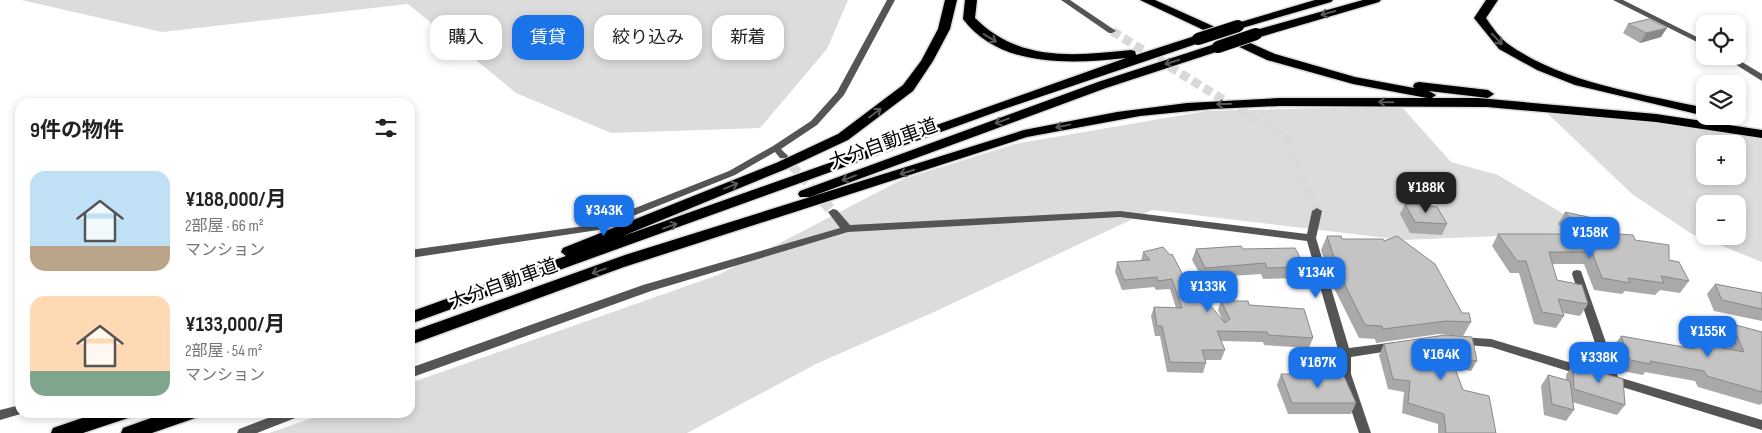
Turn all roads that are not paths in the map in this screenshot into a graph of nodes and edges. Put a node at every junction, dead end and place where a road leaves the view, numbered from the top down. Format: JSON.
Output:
{"nodes":[{"id":1,"x":892,"y":0,"type":"edge"},
{"id":2,"x":951,"y":0,"type":"edge"},
{"id":3,"x":971,"y":0,"type":"edge"},
{"id":4,"x":1065,"y":0,"type":"edge"},
{"id":5,"x":1146,"y":0,"type":"edge"},
{"id":6,"x":1158,"y":0,"type":"edge"},
{"id":7,"x":1327,"y":0,"type":"edge"},
{"id":8,"x":1375,"y":0,"type":"edge"},
{"id":9,"x":1492,"y":0,"type":"edge"},
{"id":10,"x":1617,"y":0,"type":"edge"},
{"id":11,"x":1112,"y":31,"type":"tunnel mouth"},
{"id":12,"x":1696,"y":40,"type":"edge"},
{"id":13,"x":1166,"y":50,"type":"junction"},
{"id":14,"x":1741,"y":65,"type":"edge"},
{"id":15,"x":1762,"y":78,"type":"edge"},
{"id":16,"x":1487,"y":103,"type":"junction"},
{"id":17,"x":1696,"y":110,"type":"edge"},
{"id":18,"x":1696,"y":111,"type":"edge"},
{"id":19,"x":1746,"y":121,"type":"edge"},
{"id":20,"x":1762,"y":124,"type":"edge"},
{"id":21,"x":1762,"y":134,"type":"edge"},
{"id":22,"x":1317,"y":211,"type":"tunnel mouth"},
{"id":23,"x":833,"y":212,"type":"tunnel mouth"},
{"id":24,"x":847,"y":228,"type":"junction"},
{"id":25,"x":1311,"y":238,"type":"junction"},
{"id":26,"x":415,"y":253,"type":"edge"},
{"id":27,"x":624,"y":262,"type":"junction"},
{"id":28,"x":1577,"y":274,"type":"dead end"},
{"id":29,"x":415,"y":315,"type":"edge"},
{"id":30,"x":415,"y":315,"type":"edge"},
{"id":31,"x":415,"y":337,"type":"edge"},
{"id":32,"x":1448,"y":340,"type":"edge"},
{"id":33,"x":1411,"y":344,"type":"edge"},
{"id":34,"x":1345,"y":353,"type":"junction"},
{"id":35,"x":415,"y":371,"type":"edge"},
{"id":36,"x":1613,"y":380,"type":"junction"},
{"id":37,"x":15,"y":411,"type":"edge"},
{"id":38,"x":0,"y":415,"type":"edge"},
{"id":39,"x":106,"y":418,"type":"edge"},
{"id":40,"x":174,"y":418,"type":"edge"},
{"id":41,"x":283,"y":418,"type":"edge"},
{"id":42,"x":1762,"y":425,"type":"edge"},
{"id":43,"x":60,"y":433,"type":"edge"},
{"id":44,"x":130,"y":433,"type":"edge"},
{"id":45,"x":242,"y":433,"type":"edge"},
{"id":46,"x":1365,"y":433,"type":"edge"}],
"edges":[{"from":1,"to":26,"type":"street"},
{"from":29,"to":2,"type":"highway","one_way":true},
{"from":3,"to":13,"type":"highway","one_way":true},
{"from":4,"to":11,"type":"street"},
{"from":5,"to":16,"type":"highway"},
{"from":6,"to":18,"type":"highway"},
{"from":7,"to":13,"type":"highway","name":"大分自動車道","bridge":true},
{"from":8,"to":27,"type":"highway","name":"大分自動車道","one_way":true,"bridge":true},
{"from":9,"to":17,"type":"highway","one_way":true},
{"from":10,"to":12,"type":"street"},
{"from":30,"to":13,"type":"highway","name":"大分自動車道","one_way":true},
{"from":14,"to":15,"type":"street"},
{"from":16,"to":21,"type":"highway"},
{"from":16,"to":27,"type":"highway","one_way":true},
{"from":19,"to":20,"type":"highway"},
{"from":22,"to":25,"type":"street"},
{"from":23,"to":24,"type":"street"},
{"from":24,"to":25,"type":"street"},
{"from":24,"to":35,"type":"street"},
{"from":25,"to":34,"type":"street"},
{"from":27,"to":31,"type":"highway","name":"大分自動車道","one_way":true},
{"from":28,"to":36,"type":"street"},
{"from":32,"to":36,"type":"street"},
{"from":33,"to":34,"type":"street"},
{"from":34,"to":46,"type":"street"},
{"from":36,"to":42,"type":"street"},
{"from":37,"to":38,"type":"street"},
{"from":39,"to":43,"type":"highway"},
{"from":40,"to":44,"type":"highway"},
{"from":41,"to":45,"type":"street"}]}
